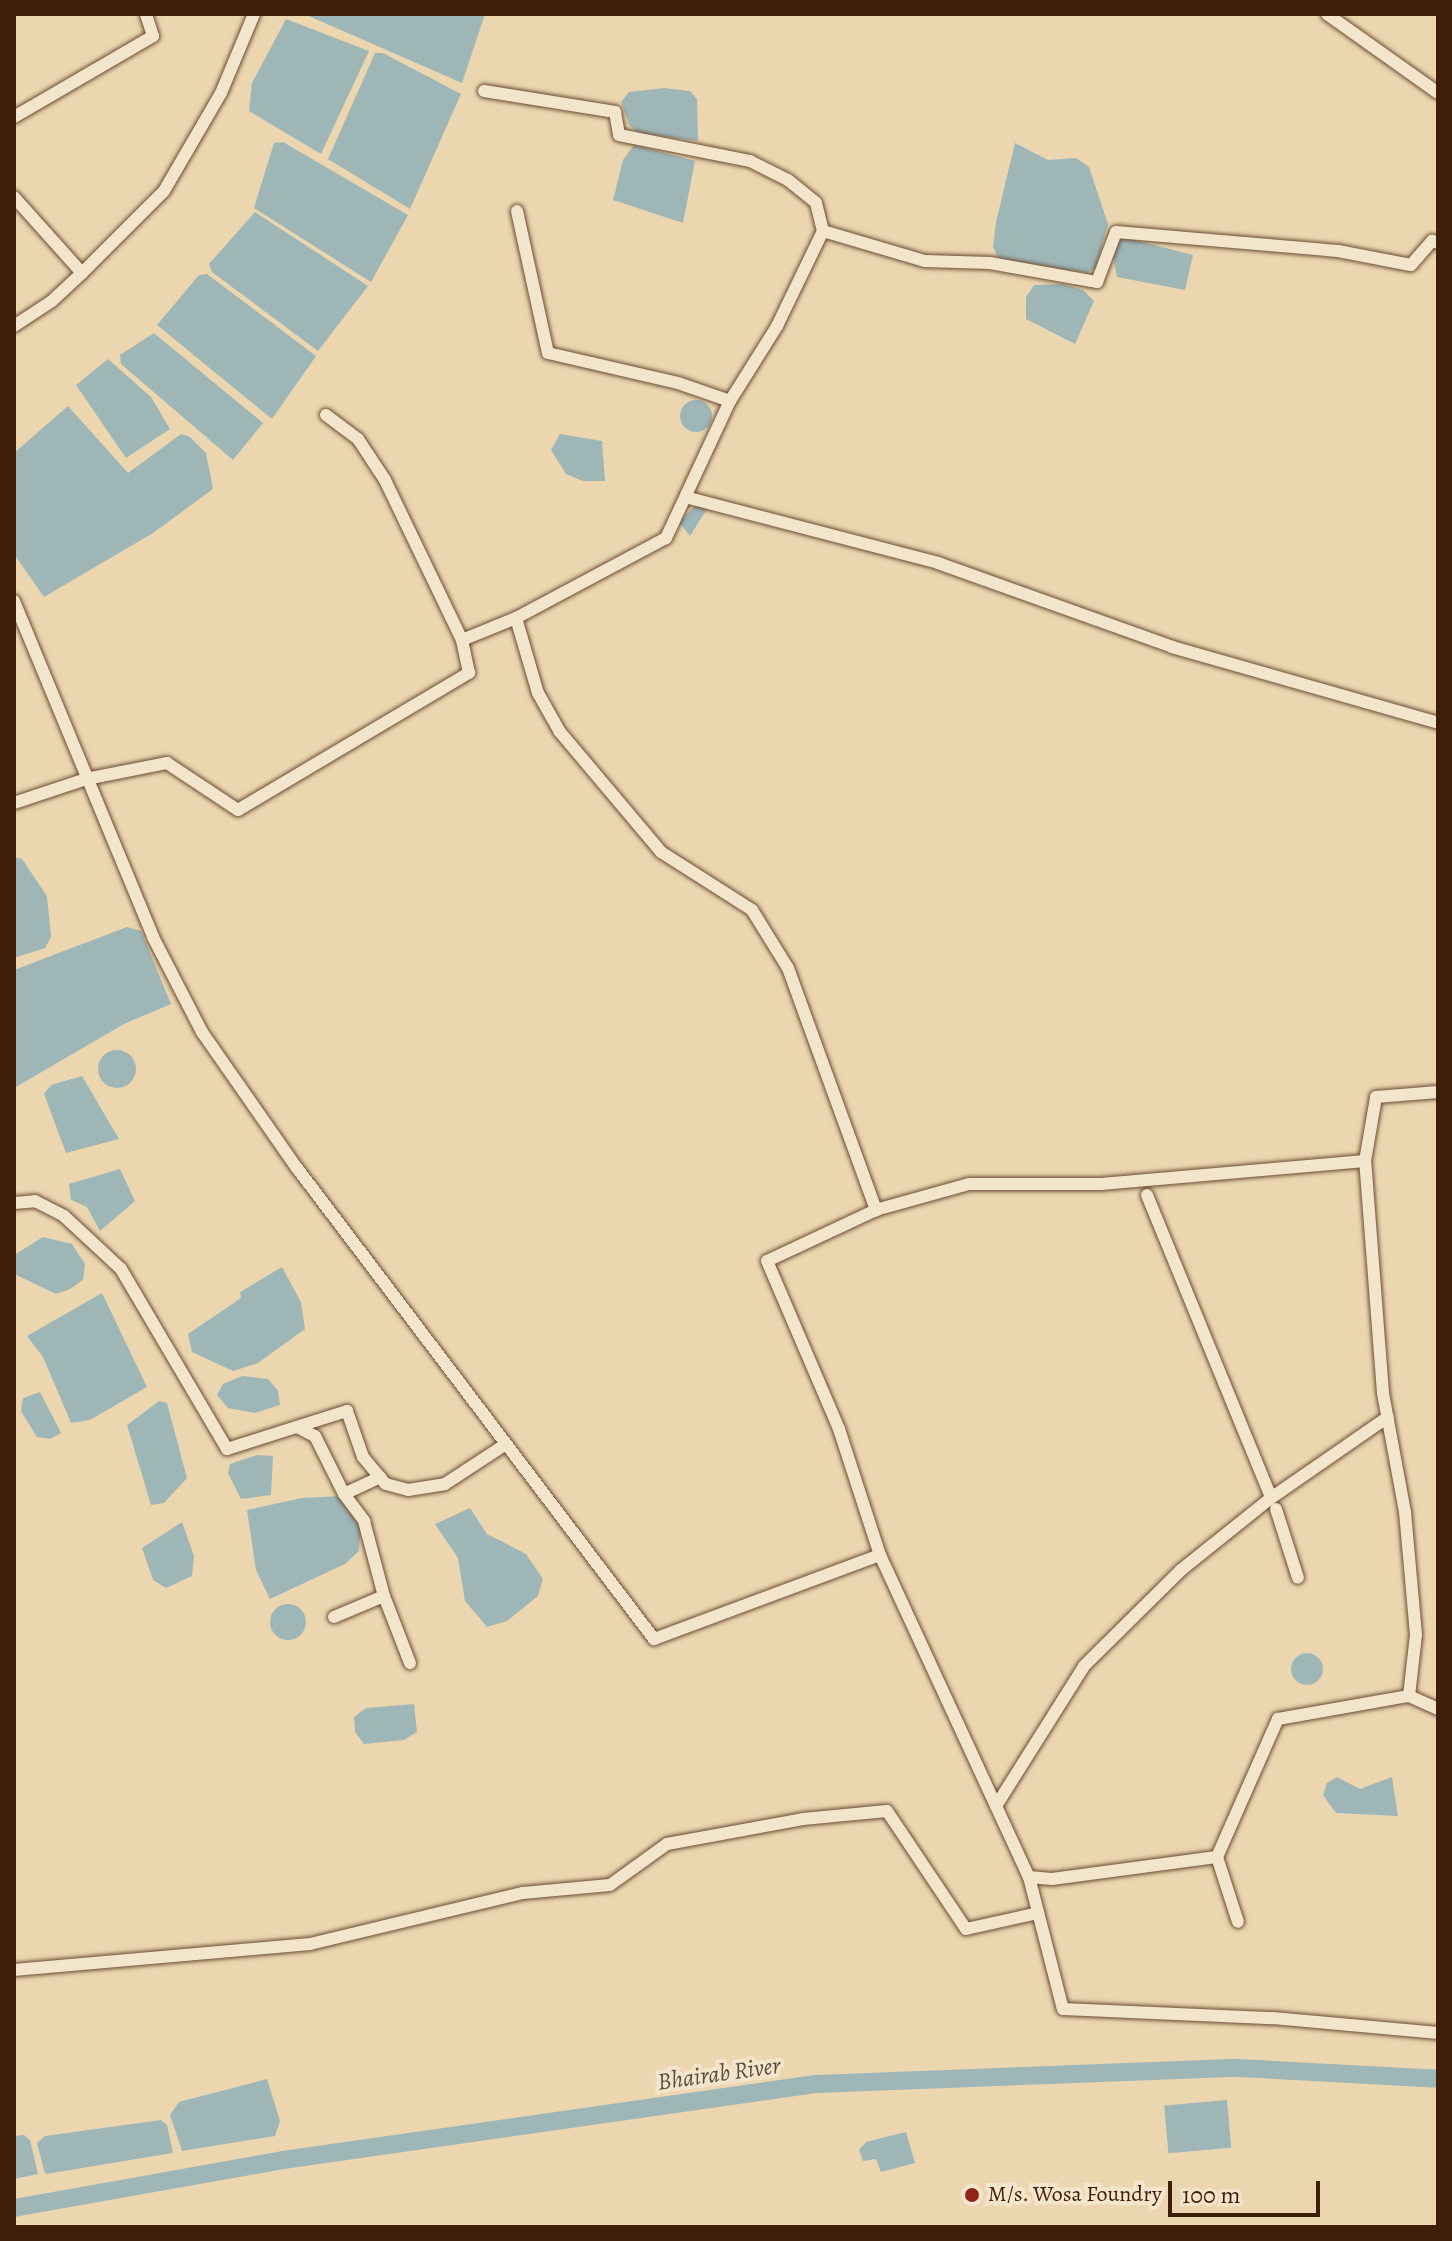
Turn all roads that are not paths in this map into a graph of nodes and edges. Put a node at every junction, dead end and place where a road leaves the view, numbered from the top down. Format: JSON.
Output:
{"nodes":[{"id":1,"x":146,"y":14,"type":"edge"},
{"id":2,"x":254,"y":14,"type":"edge"},
{"id":3,"x":1327,"y":14,"type":"edge"},
{"id":4,"x":484,"y":91,"type":"dead end"},
{"id":5,"x":1438,"y":93,"type":"edge"},
{"id":6,"x":14,"y":117,"type":"edge"},
{"id":7,"x":14,"y":197,"type":"edge"},
{"id":8,"x":517,"y":211,"type":"dead end"},
{"id":9,"x":823,"y":231,"type":"junction"},
{"id":10,"x":1438,"y":243,"type":"edge"},
{"id":11,"x":82,"y":273,"type":"junction"},
{"id":12,"x":14,"y":326,"type":"edge"},
{"id":13,"x":730,"y":401,"type":"junction"},
{"id":14,"x":326,"y":415,"type":"dead end"},
{"id":15,"x":689,"y":498,"type":"junction"},
{"id":16,"x":14,"y":601,"type":"edge"},
{"id":17,"x":516,"y":618,"type":"junction"},
{"id":18,"x":462,"y":640,"type":"junction"},
{"id":19,"x":1438,"y":723,"type":"edge"},
{"id":20,"x":86,"y":779,"type":"junction"},
{"id":21,"x":14,"y":803,"type":"edge"},
{"id":22,"x":1438,"y":1092,"type":"edge"},
{"id":23,"x":1365,"y":1161,"type":"junction"},
{"id":24,"x":1147,"y":1195,"type":"dead end"},
{"id":25,"x":14,"y":1203,"type":"edge"},
{"id":26,"x":876,"y":1210,"type":"junction"},
{"id":27,"x":1388,"y":1417,"type":"junction"},
{"id":28,"x":297,"y":1427,"type":"junction"},
{"id":29,"x":506,"y":1444,"type":"junction"},
{"id":30,"x":380,"y":1477,"type":"junction"},
{"id":31,"x":344,"y":1494,"type":"junction"},
{"id":32,"x":1273,"y":1503,"type":"junction"},
{"id":33,"x":880,"y":1555,"type":"junction"},
{"id":34,"x":1298,"y":1578,"type":"dead end"},
{"id":35,"x":384,"y":1596,"type":"junction"},
{"id":36,"x":334,"y":1617,"type":"dead end"},
{"id":37,"x":410,"y":1663,"type":"dead end"},
{"id":38,"x":1409,"y":1696,"type":"junction"},
{"id":39,"x":1438,"y":1709,"type":"edge"},
{"id":40,"x":996,"y":1806,"type":"junction"},
{"id":41,"x":1217,"y":1857,"type":"junction"},
{"id":42,"x":1029,"y":1877,"type":"junction"},
{"id":43,"x":1038,"y":1913,"type":"junction"},
{"id":44,"x":1238,"y":1922,"type":"dead end"},
{"id":45,"x":14,"y":1970,"type":"edge"},
{"id":46,"x":1438,"y":2033,"type":"edge"}],
"edges":[{"from":1,"to":6,"type":"street"},
{"from":2,"to":11,"type":"street"},
{"from":3,"to":5,"type":"street"},
{"from":4,"to":9,"type":"street"},
{"from":7,"to":11,"type":"street"},
{"from":8,"to":13,"type":"street"},
{"from":9,"to":10,"type":"street"},
{"from":9,"to":13,"type":"street"},
{"from":11,"to":12,"type":"street"},
{"from":13,"to":15,"type":"street"},
{"from":14,"to":18,"type":"street"},
{"from":15,"to":17,"type":"street"},
{"from":15,"to":19,"type":"street"},
{"from":16,"to":20,"type":"street"},
{"from":17,"to":18,"type":"street"},
{"from":17,"to":26,"type":"street"},
{"from":18,"to":20,"type":"street"},
{"from":20,"to":21,"type":"street"},
{"from":20,"to":29,"type":"street"},
{"from":22,"to":23,"type":"street"},
{"from":23,"to":26,"type":"street"},
{"from":23,"to":27,"type":"street"},
{"from":24,"to":32,"type":"street"},
{"from":25,"to":28,"type":"street"},
{"from":26,"to":33,"type":"street"},
{"from":27,"to":32,"type":"street"},
{"from":27,"to":38,"type":"street"},
{"from":28,"to":30,"type":"street"},
{"from":28,"to":31,"type":"street"},
{"from":29,"to":30,"type":"street"},
{"from":29,"to":33,"type":"street"},
{"from":30,"to":31,"type":"street"},
{"from":31,"to":35,"type":"street"},
{"from":32,"to":34,"type":"street"},
{"from":32,"to":40,"type":"street"},
{"from":33,"to":40,"type":"street"},
{"from":35,"to":36,"type":"street"},
{"from":35,"to":37,"type":"street"},
{"from":38,"to":39,"type":"street"},
{"from":38,"to":41,"type":"street"},
{"from":40,"to":42,"type":"street"},
{"from":41,"to":42,"type":"street"},
{"from":41,"to":44,"type":"street"},
{"from":42,"to":43,"type":"street"},
{"from":43,"to":45,"type":"street"},
{"from":43,"to":46,"type":"street"}]}
